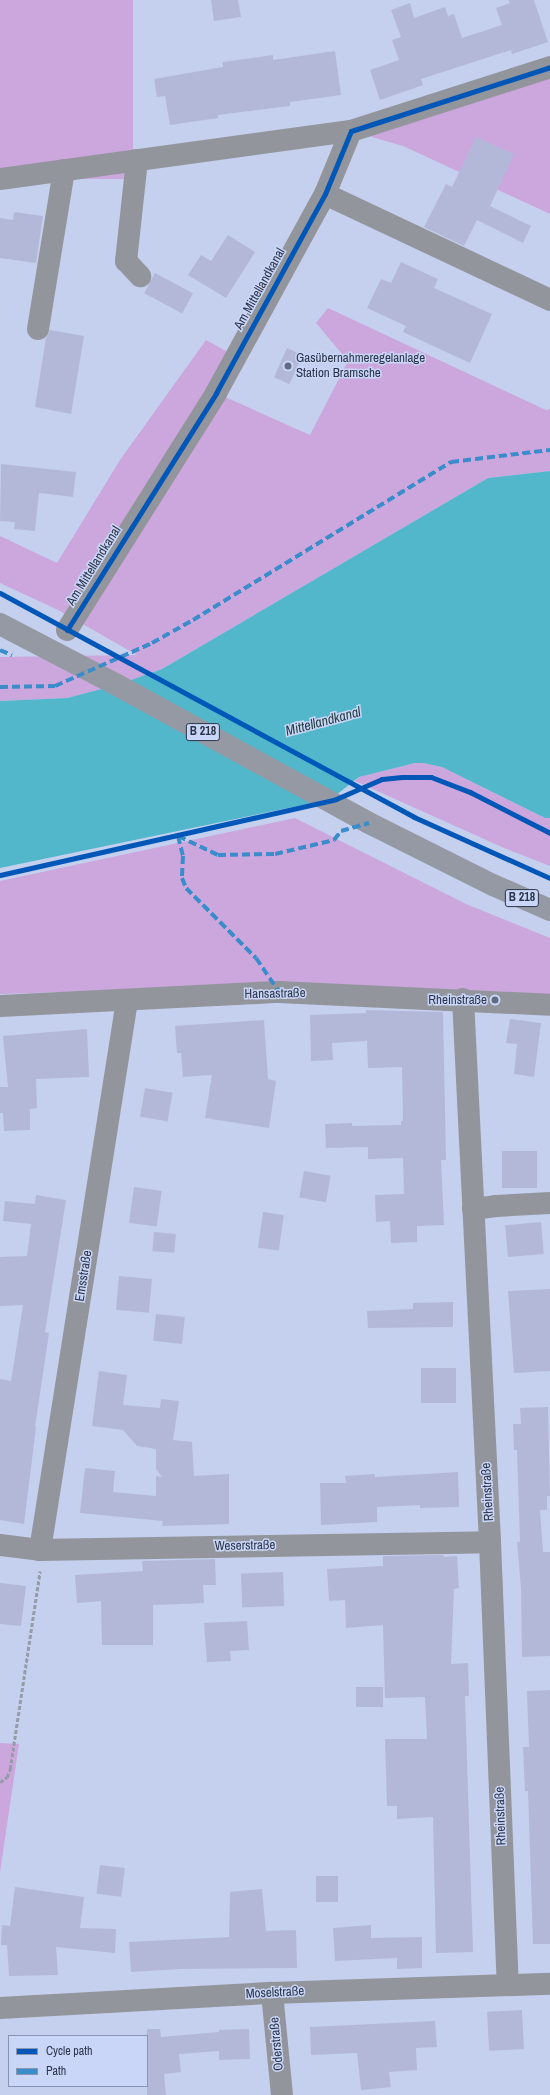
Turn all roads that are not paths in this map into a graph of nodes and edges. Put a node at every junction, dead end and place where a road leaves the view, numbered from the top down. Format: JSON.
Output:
{"nodes":[{"id":1,"x":550,"y":67,"type":"edge"},
{"id":2,"x":350,"y":131,"type":"junction"},
{"id":3,"x":138,"y":160,"type":"junction"},
{"id":4,"x":64,"y":170,"type":"junction"},
{"id":5,"x":0,"y":179,"type":"edge"},
{"id":6,"x":325,"y":194,"type":"junction"},
{"id":7,"x":140,"y":276,"type":"dead end"},
{"id":8,"x":550,"y":300,"type":"edge"},
{"id":9,"x":38,"y":329,"type":"dead end"},
{"id":10,"x":0,"y":624,"type":"edge"},
{"id":11,"x":68,"y":630,"type":"dead end"},
{"id":12,"x":550,"y":910,"type":"edge"},
{"id":13,"x":463,"y":999,"type":"junction"},
{"id":14,"x":127,"y":1001,"type":"junction"},
{"id":15,"x":550,"y":1004,"type":"edge"},
{"id":16,"x":0,"y":1006,"type":"edge"},
{"id":17,"x":550,"y":1203,"type":"edge"},
{"id":18,"x":473,"y":1209,"type":"junction"},
{"id":19,"x":490,"y":1542,"type":"junction"},
{"id":20,"x":0,"y":1545,"type":"edge"},
{"id":21,"x":40,"y":1550,"type":"junction"},
{"id":22,"x":550,"y":1984,"type":"edge"},
{"id":23,"x":508,"y":1985,"type":"junction"},
{"id":24,"x":272,"y":1993,"type":"junction"},
{"id":25,"x":0,"y":2008,"type":"edge"},
{"id":26,"x":282,"y":2095,"type":"edge"}],
"edges":[{"from":1,"to":2,"type":"street"},
{"from":2,"to":3,"type":"street"},
{"from":2,"to":6,"type":"street","name":"Am Mittellandkanal"},
{"from":3,"to":4,"type":"street"},
{"from":3,"to":7,"type":"street"},
{"from":4,"to":5,"type":"street"},
{"from":4,"to":9,"type":"street"},
{"from":6,"to":8,"type":"street"},
{"from":6,"to":11,"type":"street","name":"Am Mittellandkanal"},
{"from":10,"to":12,"type":"main road","number":"B 218"},
{"from":13,"to":14,"type":"street","name":"Hansastraße"},
{"from":13,"to":15,"type":"street","name":"Hansastraße"},
{"from":13,"to":18,"type":"street","name":"Rheinstraße"},
{"from":14,"to":16,"type":"street","name":"Hansastraße"},
{"from":14,"to":21,"type":"street","name":"Emsstraße"},
{"from":17,"to":18,"type":"street"},
{"from":18,"to":19,"type":"street","name":"Rheinstraße"},
{"from":19,"to":21,"type":"street","name":"Weserstraße"},
{"from":19,"to":23,"type":"street","name":"Rheinstraße"},
{"from":20,"to":21,"type":"street","name":"Weserstraße"},
{"from":22,"to":23,"type":"street","name":"Moselstraße"},
{"from":23,"to":24,"type":"street","name":"Moselstraße"},
{"from":24,"to":25,"type":"street","name":"Moselstraße"},
{"from":24,"to":26,"type":"street","name":"Oderstraße"}]}
